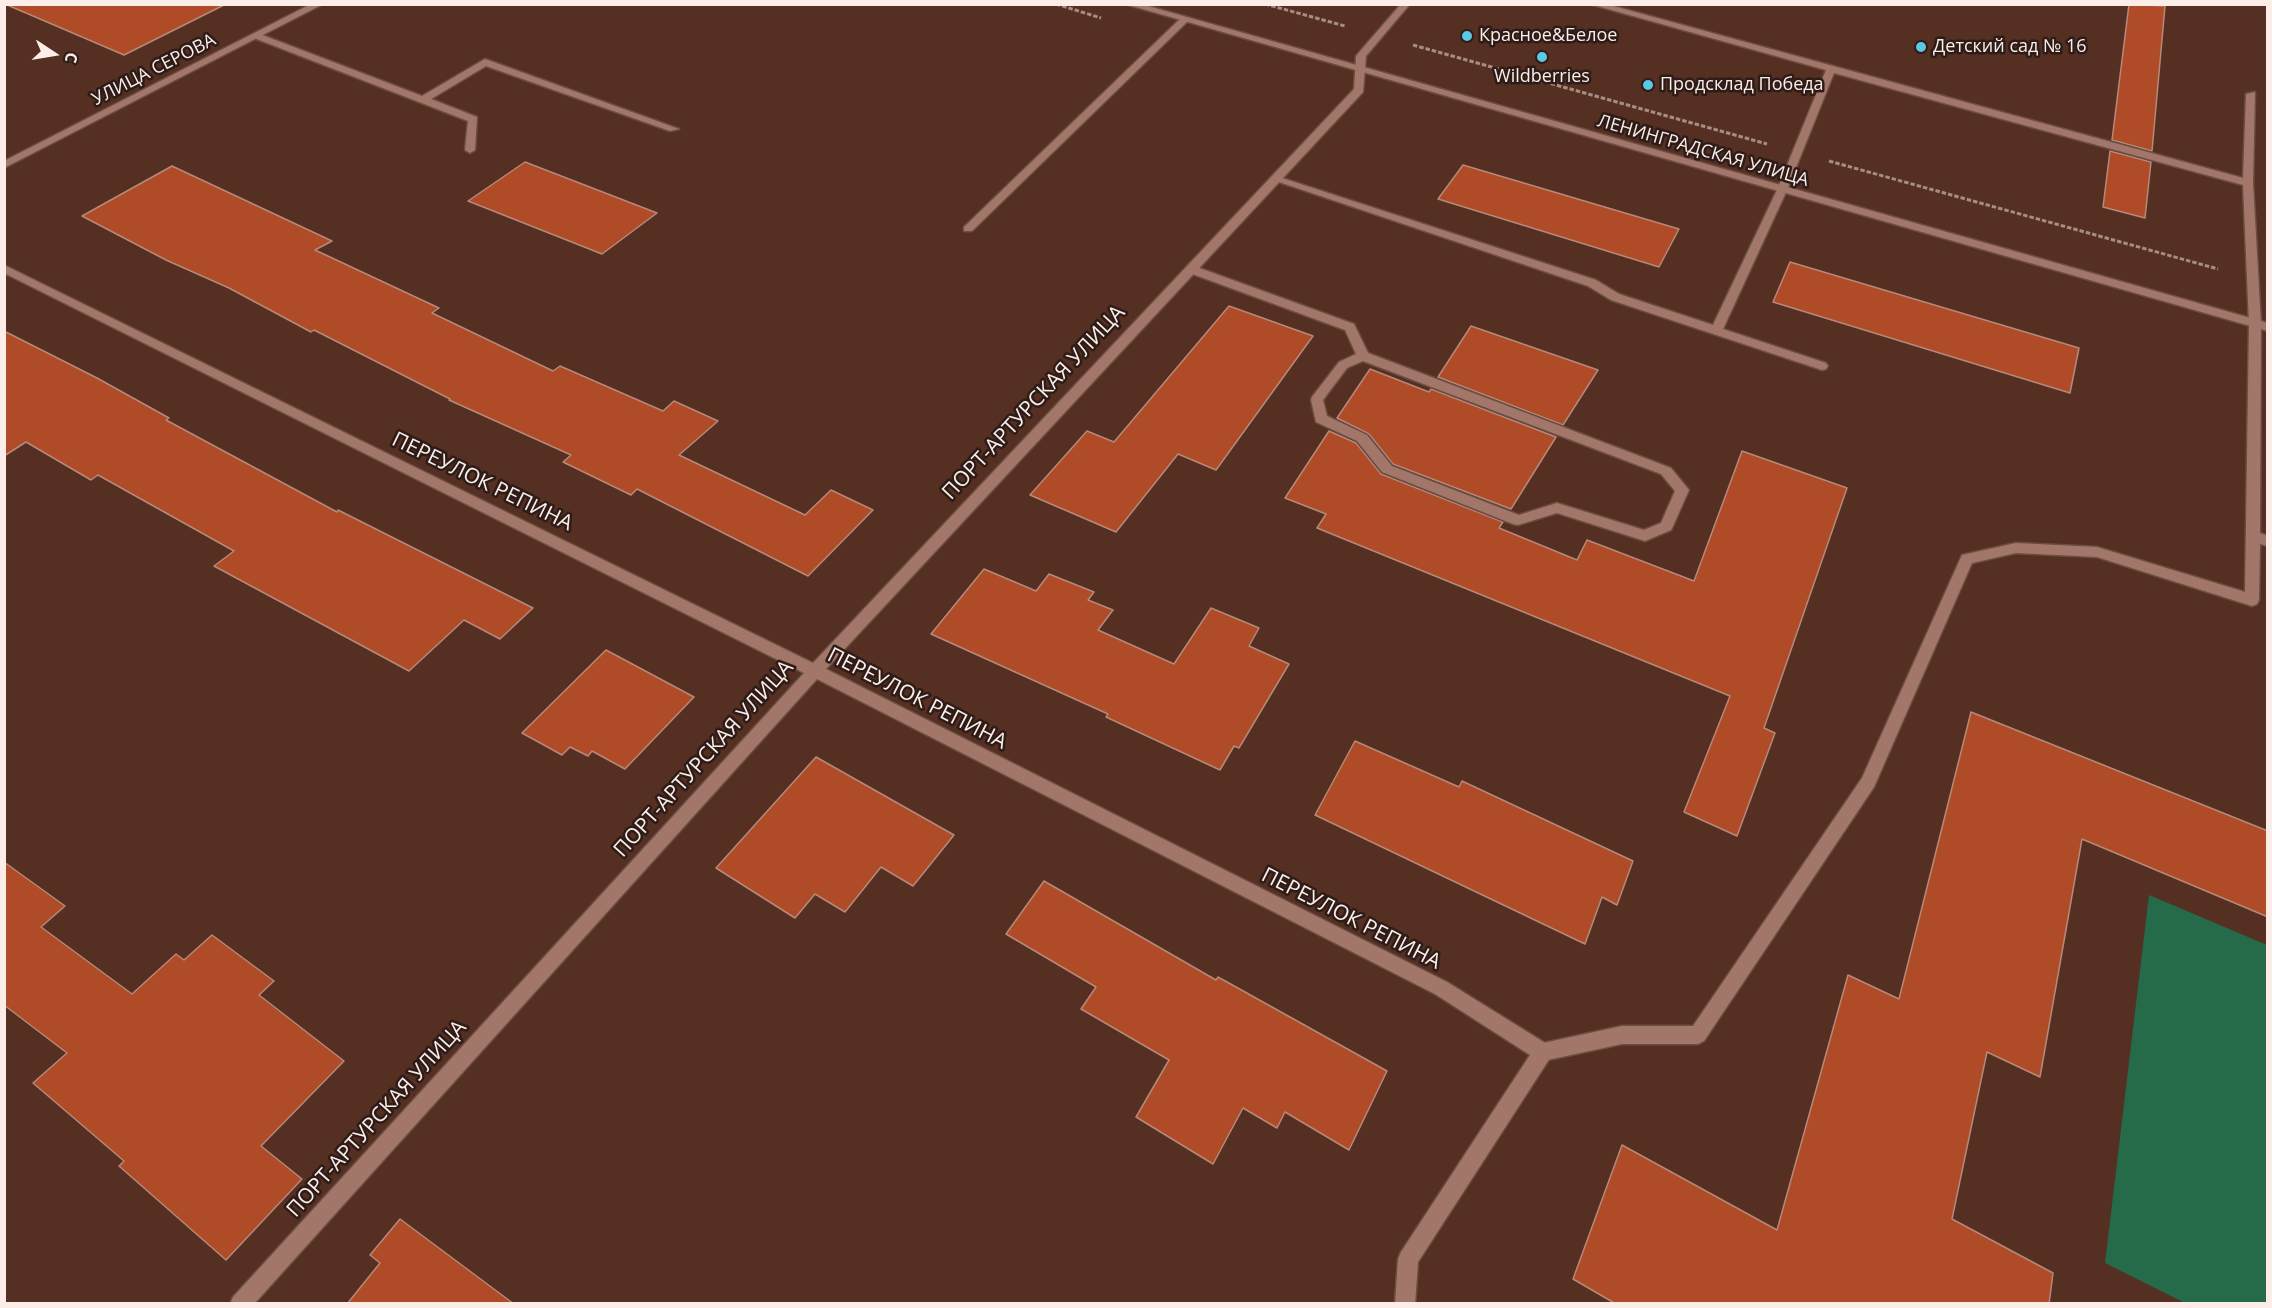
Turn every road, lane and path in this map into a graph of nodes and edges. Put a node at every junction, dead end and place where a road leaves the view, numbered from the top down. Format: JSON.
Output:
{"nodes":[{"id":1,"x":319,"y":4,"type":"edge"},
{"id":2,"x":1130,"y":4,"type":"edge"},
{"id":3,"x":1406,"y":4,"type":"edge"},
{"id":4,"x":1594,"y":4,"type":"edge"},
{"id":5,"x":1185,"y":20,"type":"junction"},
{"id":6,"x":257,"y":36,"type":"junction"},
{"id":7,"x":1831,"y":69,"type":"junction"},
{"id":8,"x":1361,"y":71,"type":"junction"},
{"id":9,"x":2251,"y":94,"type":"dead end"},
{"id":10,"x":423,"y":100,"type":"junction"},
{"id":11,"x":674,"y":129,"type":"dead end"},
{"id":12,"x":470,"y":150,"type":"dead end"},
{"id":13,"x":4,"y":165,"type":"edge"},
{"id":14,"x":1275,"y":179,"type":"junction"},
{"id":15,"x":2248,"y":183,"type":"junction"},
{"id":16,"x":1782,"y":190,"type":"junction"},
{"id":17,"x":968,"y":229,"type":"dead end"},
{"id":18,"x":4,"y":268,"type":"edge"},
{"id":19,"x":1191,"y":269,"type":"junction"},
{"id":20,"x":2261,"y":325,"type":"edge"},
{"id":21,"x":1716,"y":331,"type":"junction"},
{"id":22,"x":1363,"y":356,"type":"junction"},
{"id":23,"x":1822,"y":366,"type":"dead end"},
{"id":24,"x":2260,"y":539,"type":"edge"},
{"id":25,"x":814,"y":671,"type":"junction"},
{"id":26,"x":1543,"y":1052,"type":"junction"},
{"id":27,"x":240,"y":1304,"type":"edge"},
{"id":28,"x":1405,"y":1304,"type":"edge"}],
"edges":[{"from":1,"to":6,"type":"street","name":"УЛИЦА СЕРОВА"},
{"from":2,"to":5,"type":"street","name":"ЛЕНИНГРАДСКАЯ УЛИЦА"},
{"from":3,"to":8,"type":"street","name":"ПОРТ-АРТУРСКАЯ УЛИЦА"},
{"from":4,"to":7,"type":"street"},
{"from":5,"to":8,"type":"street","name":"ЛЕНИНГРАДСКАЯ УЛИЦА"},
{"from":5,"to":17,"type":"street"},
{"from":6,"to":10,"type":"street"},
{"from":6,"to":13,"type":"street","name":"УЛИЦА СЕРОВА"},
{"from":7,"to":15,"type":"street"},
{"from":7,"to":16,"type":"street"},
{"from":8,"to":14,"type":"street","name":"ПОРТ-АРТУРСКАЯ УЛИЦА"},
{"from":8,"to":16,"type":"street","name":"ЛЕНИНГРАДСКАЯ УЛИЦА"},
{"from":9,"to":15,"type":"street"},
{"from":10,"to":11,"type":"street"},
{"from":10,"to":12,"type":"street"},
{"from":14,"to":19,"type":"street","name":"ПОРТ-АРТУРСКАЯ УЛИЦА"},
{"from":14,"to":21,"type":"street"},
{"from":15,"to":20,"type":"street"},
{"from":16,"to":20,"type":"street","name":"ЛЕНИНГРАДСКАЯ УЛИЦА"},
{"from":16,"to":21,"type":"street"},
{"from":18,"to":25,"type":"street","name":"ПЕРЕУЛОК РЕПИНА"},
{"from":19,"to":22,"type":"street"},
{"from":19,"to":25,"type":"street","name":"ПОРТ-АРТУРСКАЯ УЛИЦА"},
{"from":20,"to":24,"type":"street"},
{"from":21,"to":23,"type":"street"},
{"from":22,"to":22,"type":"street"},
{"from":24,"to":26,"type":"street"},
{"from":25,"to":26,"type":"street","name":"ПЕРЕУЛОК РЕПИНА"},
{"from":25,"to":27,"type":"street","name":"ПОРТ-АРТУРСКАЯ УЛИЦА"},
{"from":26,"to":28,"type":"street"}]}
